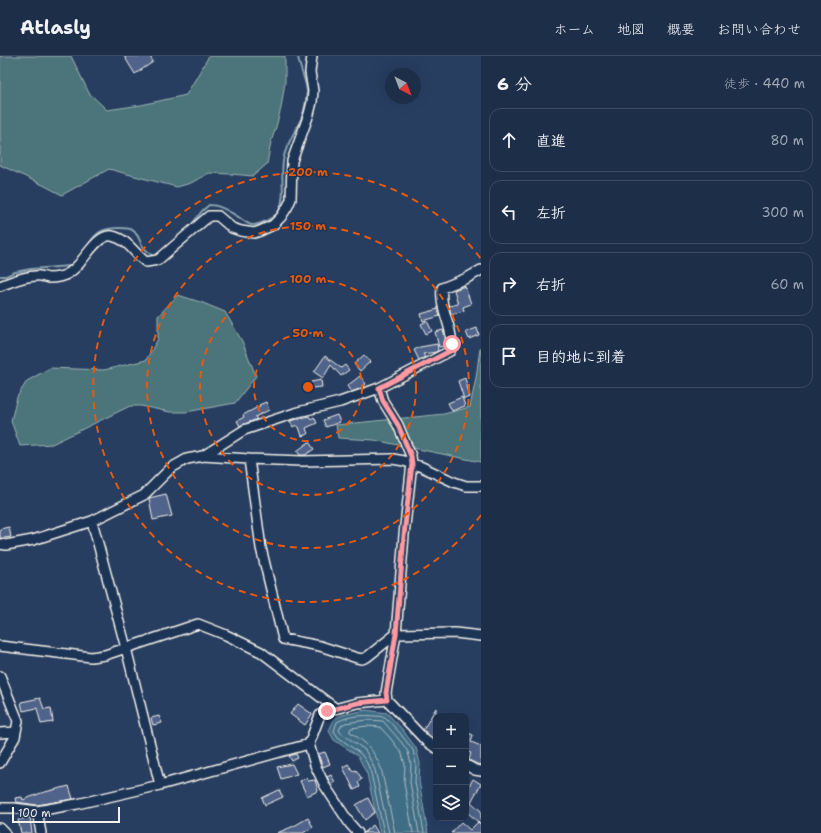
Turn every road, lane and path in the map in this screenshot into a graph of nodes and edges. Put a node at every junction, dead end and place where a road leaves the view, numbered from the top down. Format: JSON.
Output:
{"nodes":[{"id":1,"x":312,"y":56,"type":"edge"},
{"id":2,"x":481,"y":270,"type":"edge"},
{"id":3,"x":0,"y":286,"type":"edge"},
{"id":4,"x":379,"y":388,"type":"junction"},
{"id":5,"x":202,"y":456,"type":"junction"},
{"id":6,"x":249,"y":459,"type":"junction"},
{"id":7,"x":412,"y":464,"type":"junction"},
{"id":8,"x":481,"y":486,"type":"edge"},
{"id":9,"x":92,"y":521,"type":"junction"},
{"id":10,"x":0,"y":544,"type":"edge"},
{"id":11,"x":396,"y":634,"type":"junction"},
{"id":12,"x":481,"y":636,"type":"edge"},
{"id":13,"x":0,"y":646,"type":"edge"},
{"id":14,"x":126,"y":648,"type":"junction"},
{"id":15,"x":0,"y":676,"type":"edge"},
{"id":16,"x":387,"y":700,"type":"junction"},
{"id":17,"x":335,"y":708,"type":"junction"},
{"id":18,"x":16,"y":732,"type":"junction"},
{"id":19,"x":0,"y":733,"type":"edge"},
{"id":20,"x":309,"y":744,"type":"junction"},
{"id":21,"x":433,"y":746,"type":"edge"},
{"id":22,"x":0,"y":763,"type":"edge"},
{"id":23,"x":469,"y":766,"type":"edge"},
{"id":24,"x":481,"y":771,"type":"edge"},
{"id":25,"x":160,"y":784,"type":"junction"},
{"id":26,"x":0,"y":808,"type":"edge"},
{"id":27,"x":37,"y":811,"type":"junction"},
{"id":28,"x":0,"y":828,"type":"edge"},
{"id":29,"x":5,"y":833,"type":"edge"},
{"id":30,"x":41,"y":833,"type":"edge"},
{"id":31,"x":358,"y":833,"type":"edge"}],
"edges":[{"from":1,"to":3,"type":"street"},
{"from":2,"to":4,"type":"street"},
{"from":4,"to":5,"type":"street"},
{"from":4,"to":7,"type":"street"},
{"from":5,"to":6,"type":"street"},
{"from":5,"to":9,"type":"street"},
{"from":6,"to":7,"type":"street"},
{"from":6,"to":11,"type":"street"},
{"from":7,"to":8,"type":"street"},
{"from":7,"to":11,"type":"street"},
{"from":9,"to":10,"type":"street"},
{"from":9,"to":14,"type":"street"},
{"from":11,"to":12,"type":"street"},
{"from":11,"to":16,"type":"street"},
{"from":13,"to":14,"type":"street"},
{"from":14,"to":17,"type":"street"},
{"from":14,"to":25,"type":"street"},
{"from":15,"to":18,"type":"street"},
{"from":16,"to":17,"type":"street"},
{"from":16,"to":21,"type":"street"},
{"from":17,"to":20,"type":"street"},
{"from":18,"to":19,"type":"street"},
{"from":18,"to":22,"type":"street"},
{"from":20,"to":25,"type":"street"},
{"from":20,"to":31,"type":"street"},
{"from":23,"to":24,"type":"street"},
{"from":25,"to":27,"type":"street"},
{"from":26,"to":27,"type":"street"},
{"from":27,"to":30,"type":"street"},
{"from":28,"to":29,"type":"street"}]}
